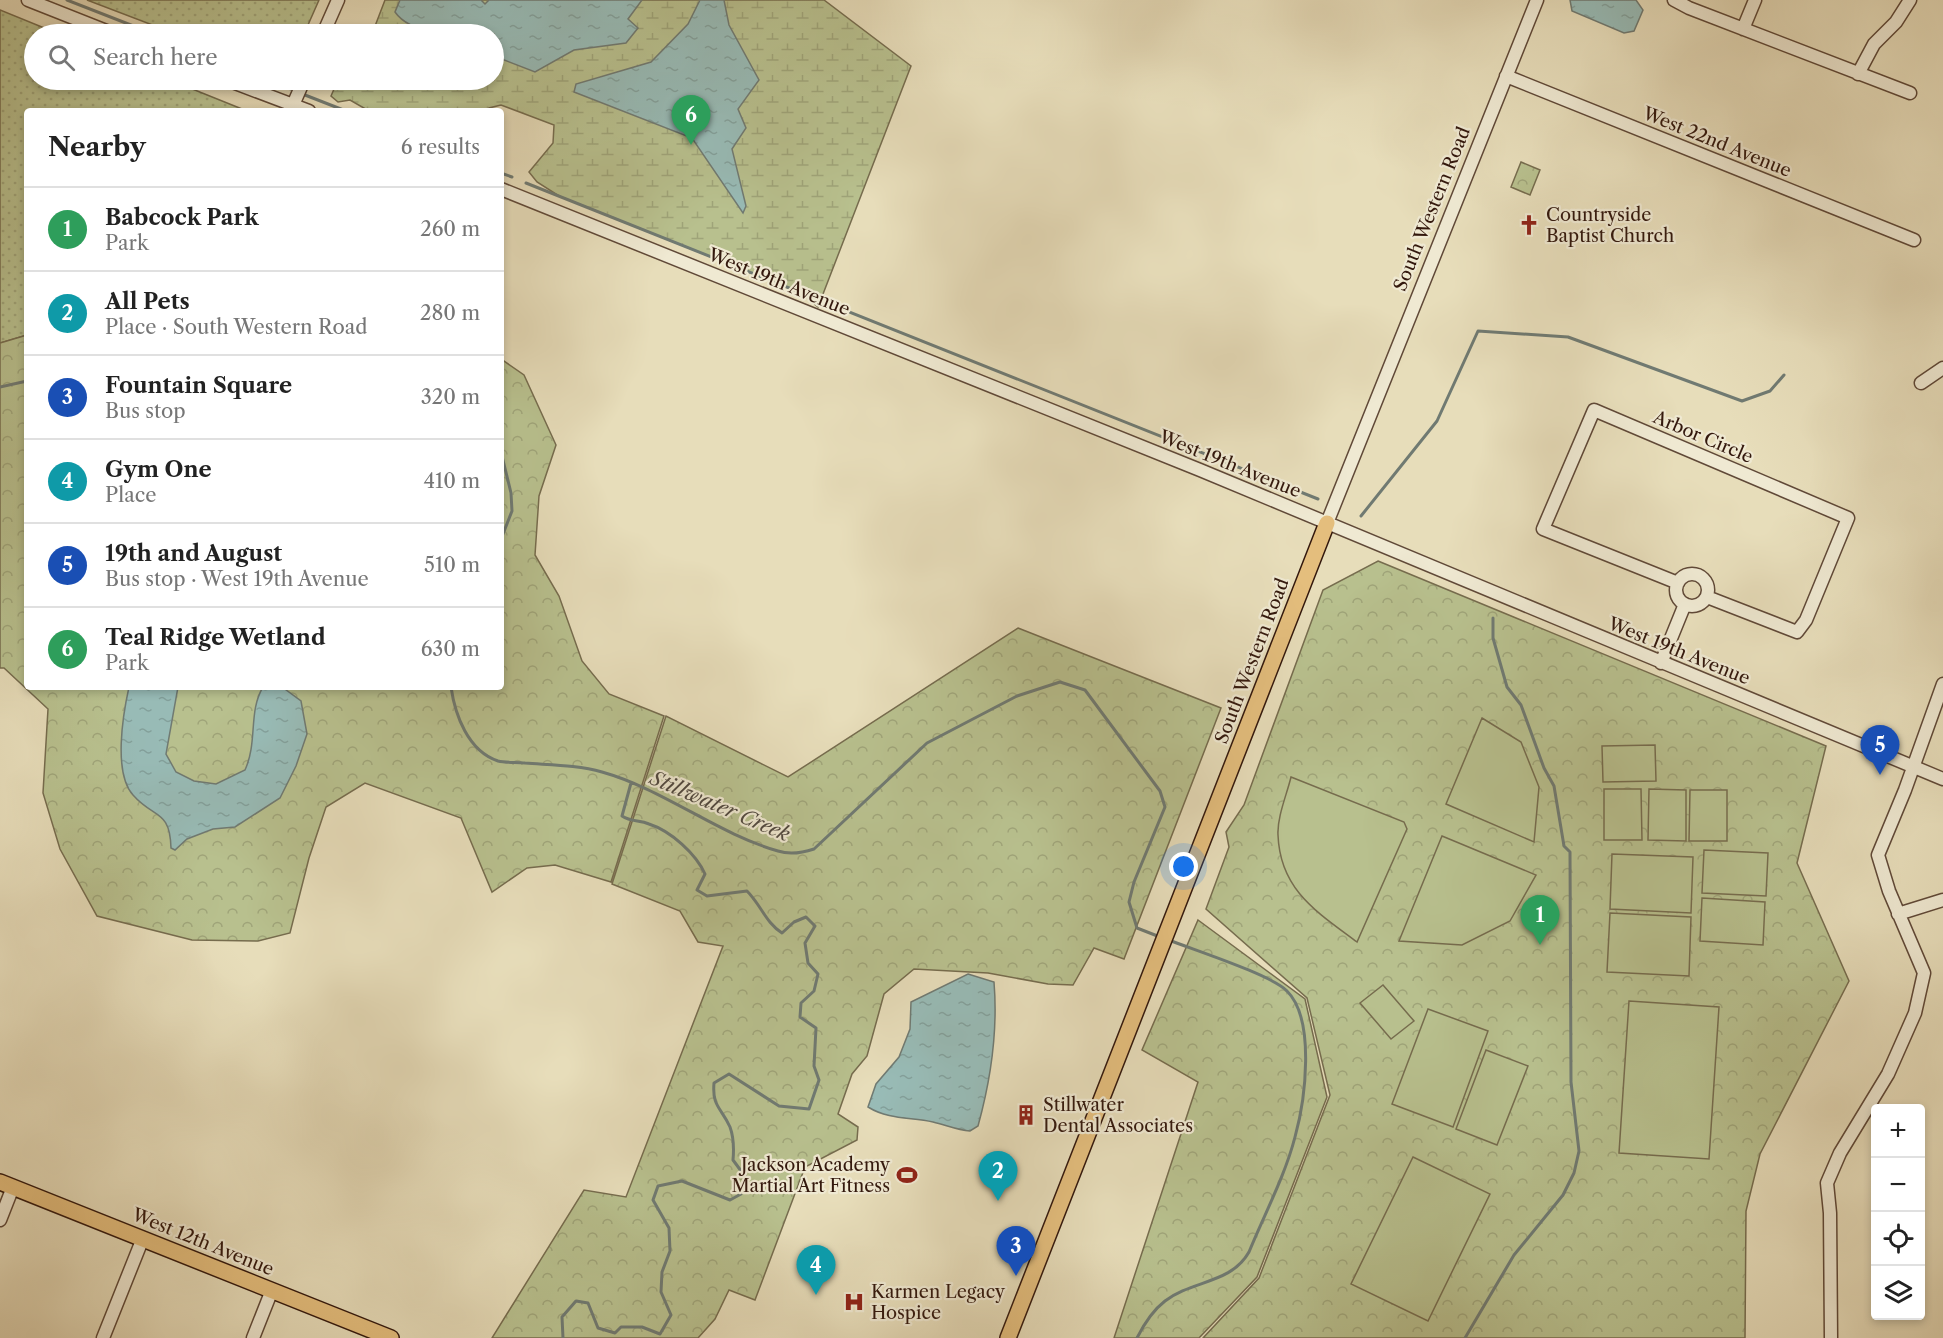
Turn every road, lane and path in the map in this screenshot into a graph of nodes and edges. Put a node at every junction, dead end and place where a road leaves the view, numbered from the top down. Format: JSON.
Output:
{"nodes":[{"id":1,"x":28,"y":0,"type":"edge"},
{"id":2,"x":338,"y":0,"type":"edge"},
{"id":3,"x":1537,"y":0,"type":"edge"},
{"id":4,"x":1674,"y":0,"type":"edge"},
{"id":5,"x":1755,"y":0,"type":"edge"},
{"id":6,"x":1910,"y":0,"type":"edge"},
{"id":7,"x":89,"y":24,"type":"edge"},
{"id":8,"x":327,"y":24,"type":"edge"},
{"id":9,"x":1743,"y":29,"type":"junction"},
{"id":10,"x":1858,"y":74,"type":"junction"},
{"id":11,"x":1506,"y":76,"type":"junction"},
{"id":12,"x":253,"y":90,"type":"edge"},
{"id":13,"x":300,"y":90,"type":"edge"},
{"id":14,"x":1910,"y":93,"type":"dead end"},
{"id":15,"x":293,"y":105,"type":"junction"},
{"id":16,"x":301,"y":108,"type":"edge"},
{"id":17,"x":504,"y":190,"type":"edge"},
{"id":18,"x":1914,"y":240,"type":"dead end"},
{"id":19,"x":1943,"y":368,"type":"edge"},
{"id":20,"x":1920,"y":383,"type":"dead end"},
{"id":21,"x":1327,"y":523,"type":"junction"},
{"id":22,"x":1678,"y":584,"type":"junction"},
{"id":23,"x":1707,"y":597,"type":"junction"},
{"id":24,"x":1684,"y":604,"type":"junction"},
{"id":25,"x":1661,"y":663,"type":"junction"},
{"id":26,"x":1943,"y":684,"type":"edge"},
{"id":27,"x":1912,"y":766,"type":"junction"},
{"id":28,"x":1943,"y":779,"type":"edge"},
{"id":29,"x":1943,"y":900,"type":"edge"},
{"id":30,"x":1898,"y":914,"type":"junction"},
{"id":31,"x":7,"y":1184,"type":"edge"},
{"id":32,"x":0,"y":1220,"type":"edge"},
{"id":33,"x":143,"y":1238,"type":"junction"},
{"id":34,"x":272,"y":1290,"type":"junction"},
{"id":35,"x":103,"y":1338,"type":"edge"},
{"id":36,"x":253,"y":1338,"type":"edge"},
{"id":37,"x":391,"y":1338,"type":"edge"},
{"id":38,"x":1008,"y":1338,"type":"edge"},
{"id":39,"x":1831,"y":1338,"type":"edge"}],
"edges":[{"from":1,"to":7,"type":"street"},
{"from":2,"to":8,"type":"street"},
{"from":3,"to":11,"type":"street","name":"South Western Road"},
{"from":4,"to":9,"type":"street"},
{"from":5,"to":9,"type":"street"},
{"from":6,"to":10,"type":"street"},
{"from":9,"to":10,"type":"street"},
{"from":10,"to":14,"type":"street"},
{"from":11,"to":18,"type":"street","name":"West 22nd Avenue"},
{"from":11,"to":21,"type":"street","name":"South Western Road"},
{"from":12,"to":15,"type":"street"},
{"from":13,"to":15,"type":"street"},
{"from":15,"to":16,"type":"street"},
{"from":17,"to":21,"type":"street","name":"West 19th Avenue"},
{"from":19,"to":20,"type":"street"},
{"from":21,"to":25,"type":"street","name":"West 19th Avenue"},
{"from":21,"to":38,"type":"main road","name":"South Western Road"},
{"from":22,"to":23,"type":"street"},
{"from":22,"to":23,"type":"street","name":"Arbor Circle"},
{"from":22,"to":24,"type":"street"},
{"from":23,"to":24,"type":"street"},
{"from":24,"to":25,"type":"street"},
{"from":25,"to":27,"type":"street","name":"West 19th Avenue"},
{"from":26,"to":27,"type":"street"},
{"from":27,"to":28,"type":"street","name":"West 19th Avenue"},
{"from":27,"to":30,"type":"street"},
{"from":29,"to":30,"type":"street"},
{"from":30,"to":39,"type":"street"},
{"from":31,"to":32,"type":"street"},
{"from":31,"to":33,"type":"main road","name":"West 12th Avenue"},
{"from":33,"to":34,"type":"main road","name":"West 12th Avenue"},
{"from":33,"to":35,"type":"street"},
{"from":34,"to":36,"type":"street"},
{"from":34,"to":37,"type":"main road","name":"West 12th Avenue"}]}
